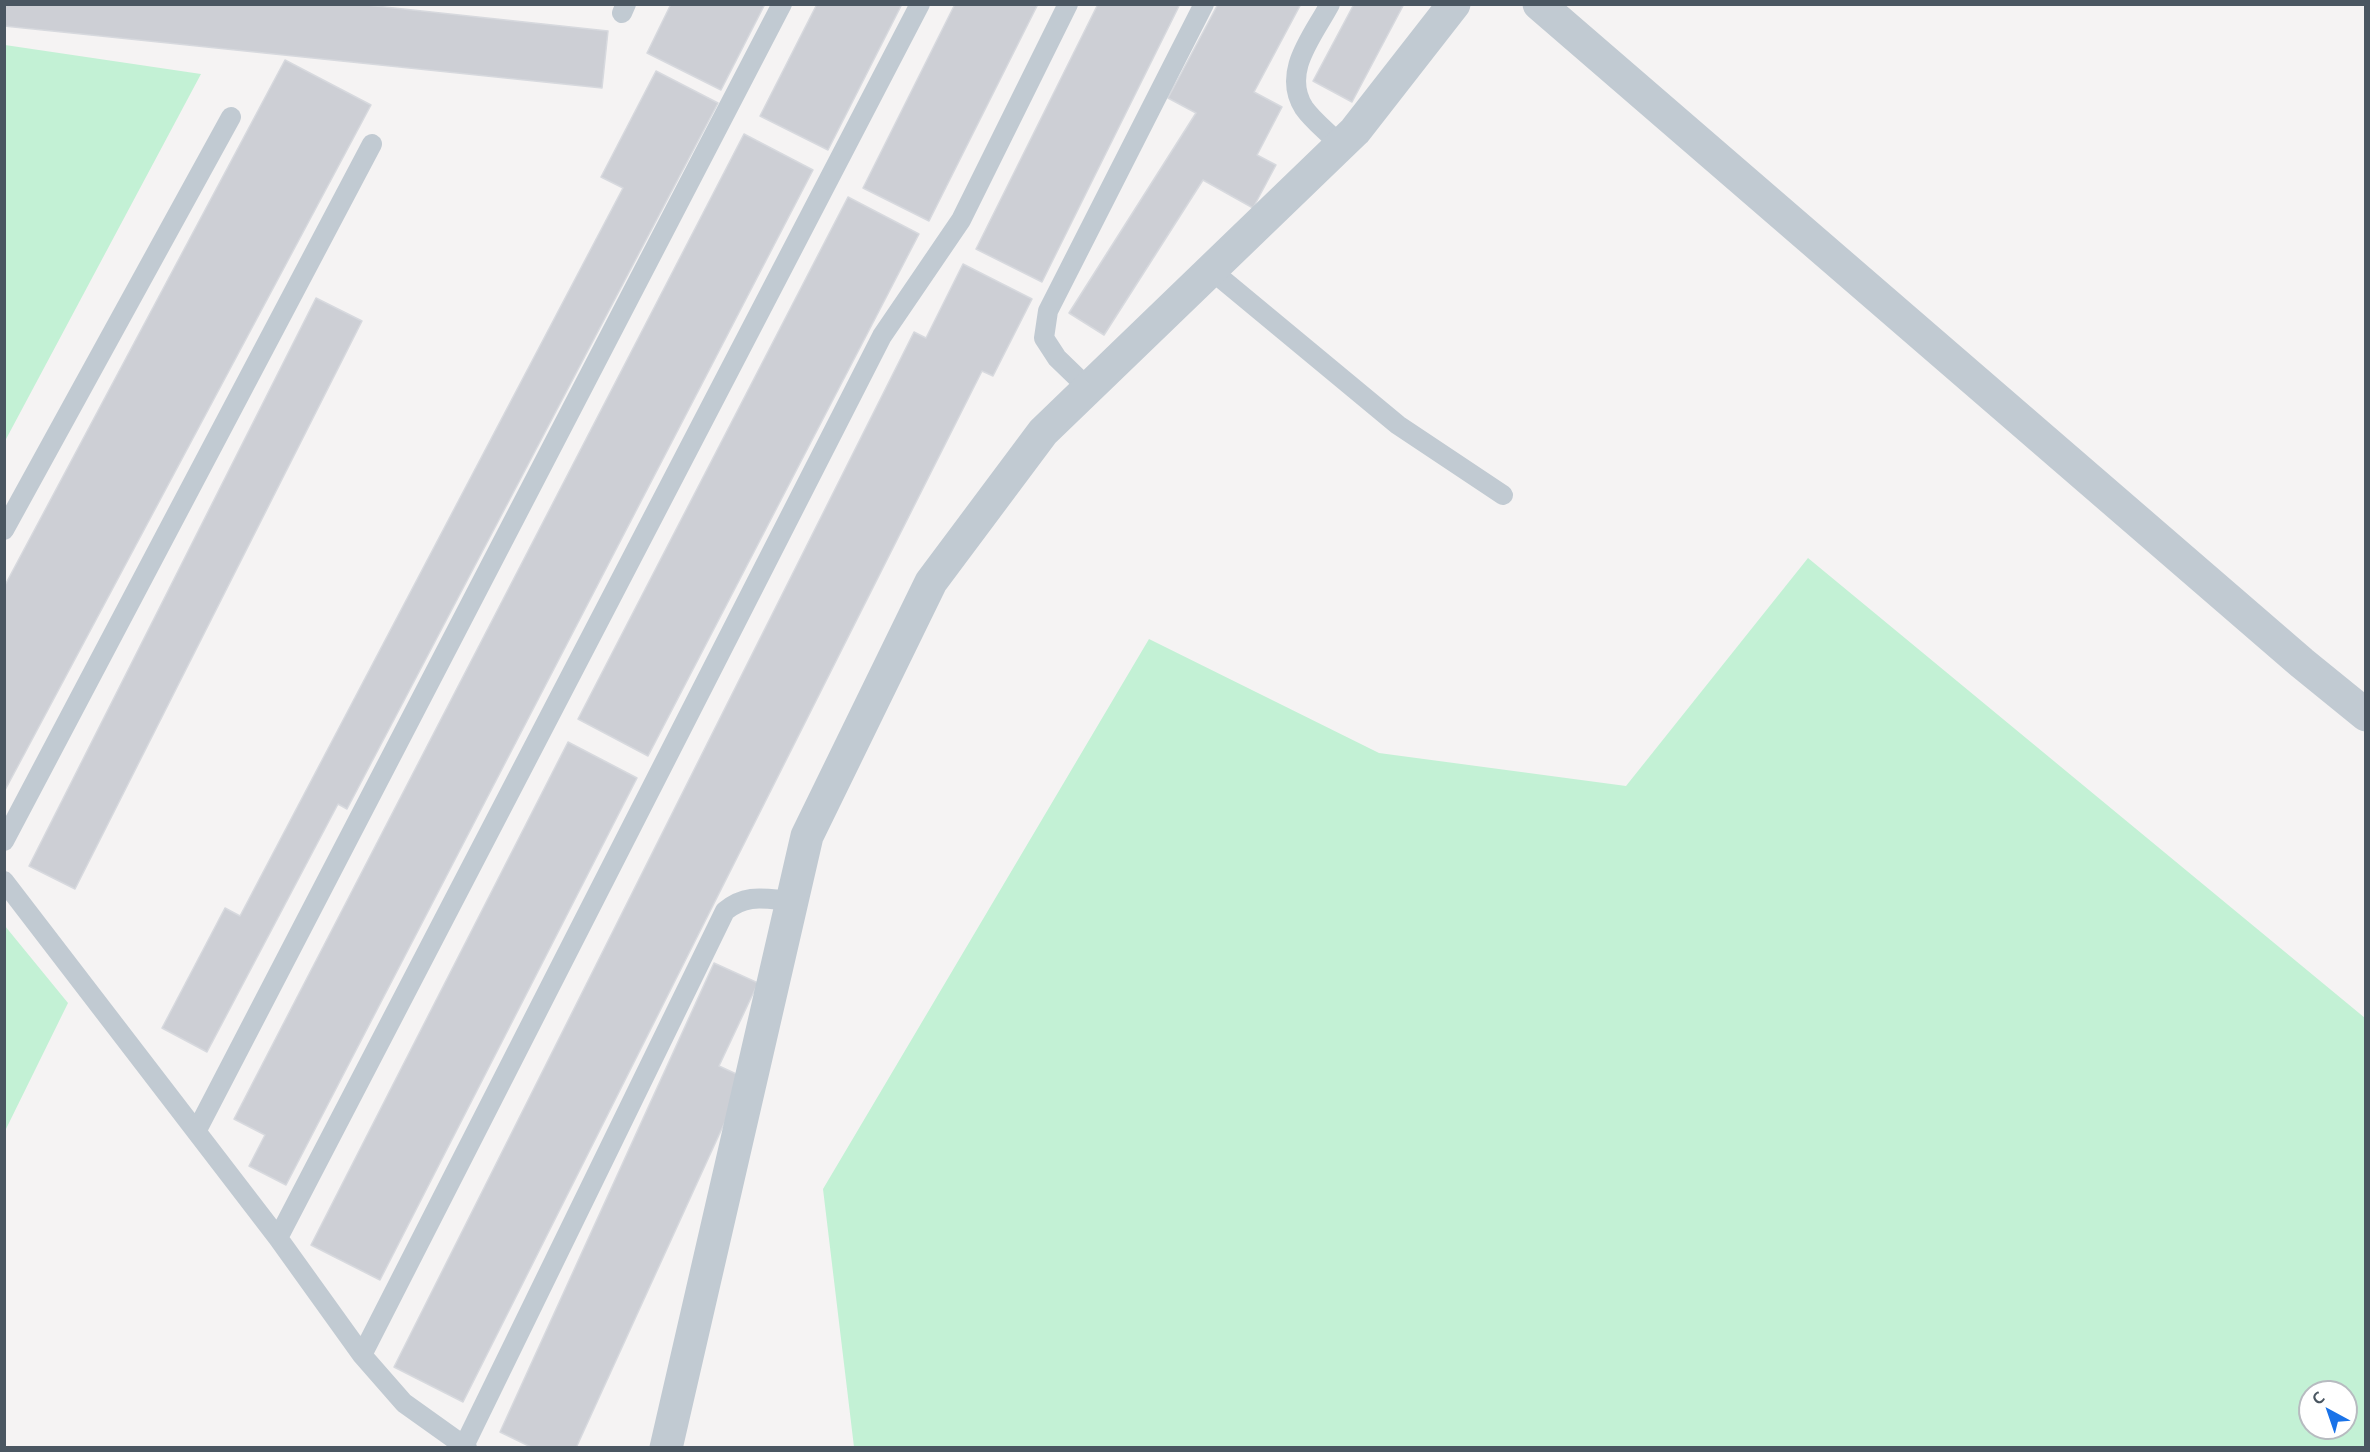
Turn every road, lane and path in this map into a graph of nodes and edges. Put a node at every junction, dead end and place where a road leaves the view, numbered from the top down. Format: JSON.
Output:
{"nodes":[{"id":1,"x":782,"y":4,"type":"edge"},
{"id":2,"x":920,"y":4,"type":"edge"},
{"id":3,"x":1068,"y":4,"type":"edge"},
{"id":4,"x":1204,"y":4,"type":"edge"},
{"id":5,"x":1330,"y":4,"type":"edge"},
{"id":6,"x":1454,"y":4,"type":"edge"},
{"id":7,"x":1539,"y":4,"type":"edge"},
{"id":8,"x":231,"y":117,"type":"dead end"},
{"id":9,"x":372,"y":144,"type":"dead end"},
{"id":10,"x":1340,"y":145,"type":"junction"},
{"id":11,"x":1211,"y":270,"type":"junction"},
{"id":12,"x":1088,"y":388,"type":"junction"},
{"id":13,"x":1503,"y":495,"type":"dead end"},
{"id":14,"x":4,"y":530,"type":"edge"},
{"id":15,"x":2366,"y":715,"type":"edge"},
{"id":16,"x":4,"y":841,"type":"edge"},
{"id":17,"x":4,"y":880,"type":"edge"},
{"id":18,"x":792,"y":901,"type":"junction"},
{"id":19,"x":196,"y":1130,"type":"junction"},
{"id":20,"x":278,"y":1238,"type":"junction"},
{"id":21,"x":362,"y":1355,"type":"junction"},
{"id":22,"x":466,"y":1447,"type":"edge"},
{"id":23,"x":666,"y":1448,"type":"edge"}],
"edges":[{"from":1,"to":19,"type":"lane"},
{"from":2,"to":20,"type":"lane"},
{"from":3,"to":21,"type":"lane"},
{"from":4,"to":12,"type":"lane"},
{"from":5,"to":10,"type":"lane"},
{"from":6,"to":10,"type":"street"},
{"from":7,"to":15,"type":"street"},
{"from":8,"to":14,"type":"lane"},
{"from":9,"to":16,"type":"lane"},
{"from":10,"to":11,"type":"street"},
{"from":11,"to":12,"type":"street"},
{"from":11,"to":13,"type":"lane"},
{"from":12,"to":18,"type":"street"},
{"from":17,"to":19,"type":"lane"},
{"from":18,"to":22,"type":"lane"},
{"from":18,"to":23,"type":"street"},
{"from":19,"to":20,"type":"lane"},
{"from":20,"to":21,"type":"lane"},
{"from":21,"to":22,"type":"lane"}]}
